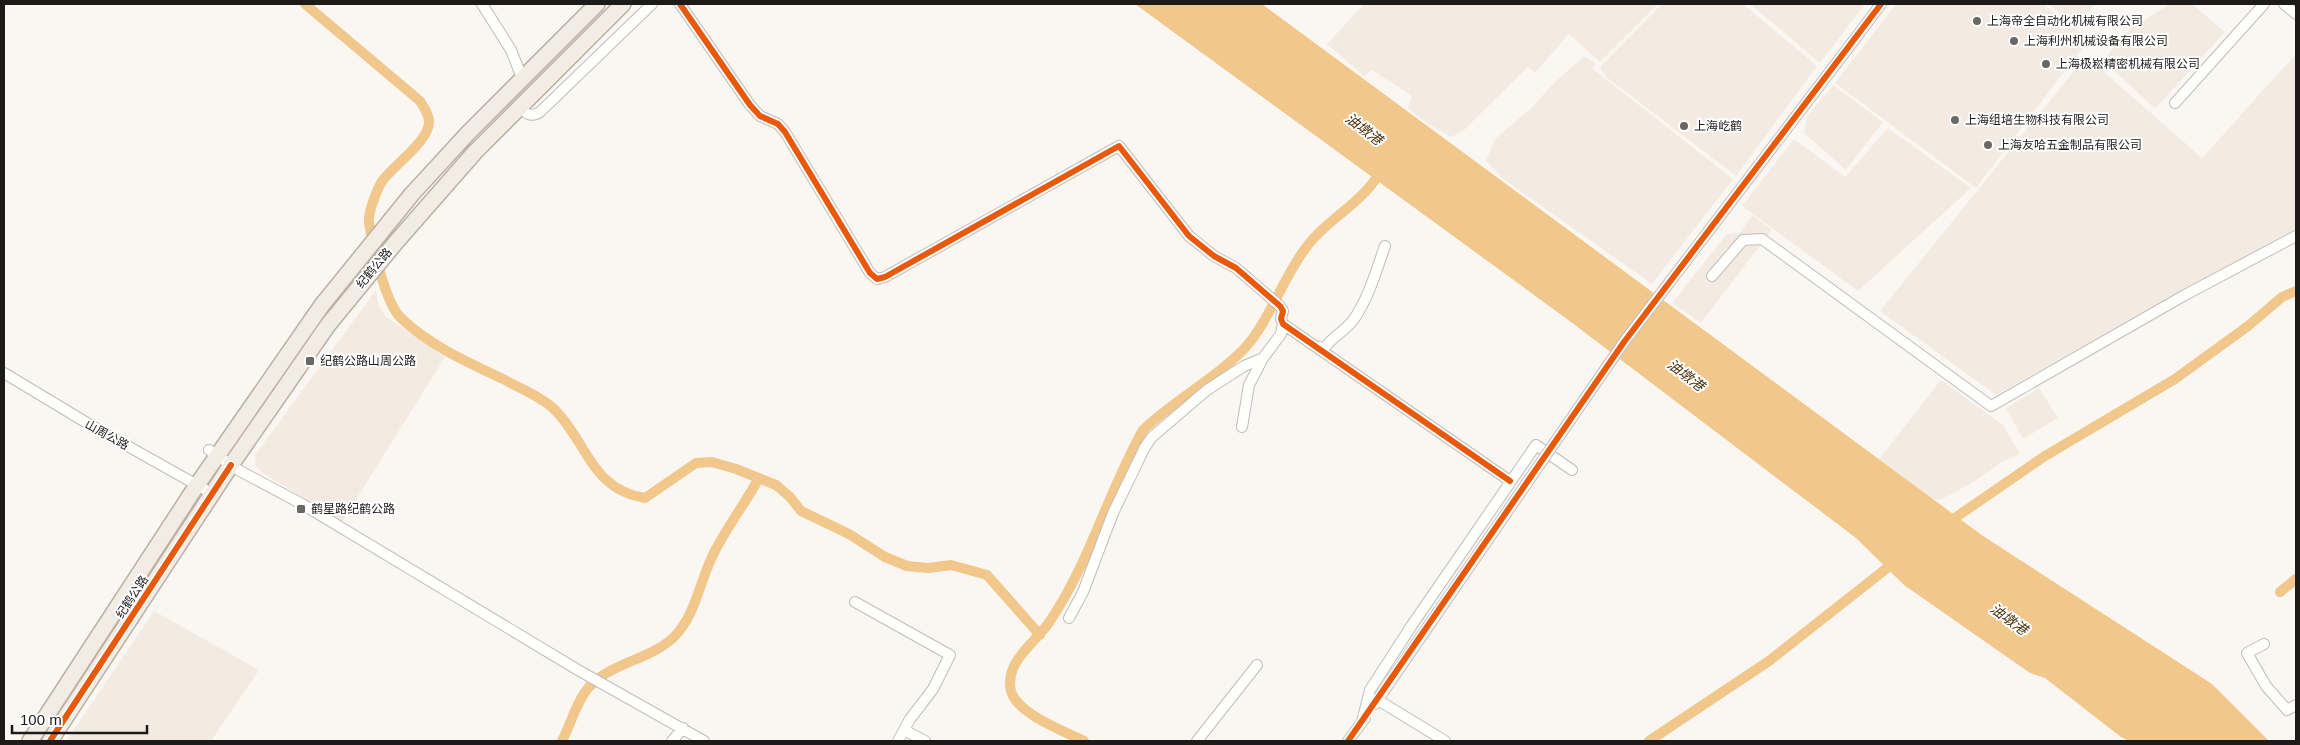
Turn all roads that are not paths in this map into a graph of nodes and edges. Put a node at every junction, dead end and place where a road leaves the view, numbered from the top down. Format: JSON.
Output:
{"nodes":[{"id":1,"x":482,"y":4,"type":"edge"},
{"id":2,"x":597,"y":4,"type":"edge"},
{"id":3,"x":623,"y":4,"type":"edge"},
{"id":4,"x":652,"y":4,"type":"edge"},
{"id":5,"x":680,"y":4,"type":"edge"},
{"id":6,"x":1881,"y":4,"type":"edge"},
{"id":7,"x":2264,"y":4,"type":"edge"},
{"id":8,"x":2284,"y":4,"type":"edge"},
{"id":9,"x":2296,"y":14,"type":"edge"},
{"id":10,"x":522,"y":78,"type":"junction"},
{"id":11,"x":2175,"y":103,"type":"dead end"},
{"id":12,"x":520,"y":106,"type":"junction"},
{"id":13,"x":2296,"y":236,"type":"edge"},
{"id":14,"x":1385,"y":246,"type":"dead end"},
{"id":15,"x":1712,"y":276,"type":"dead end"},
{"id":16,"x":1284,"y":324,"type":"junction"},
{"id":17,"x":1319,"y":347,"type":"junction"},
{"id":18,"x":1263,"y":358,"type":"junction"},
{"id":19,"x":4,"y":373,"type":"edge"},
{"id":20,"x":1242,"y":427,"type":"dead end"},
{"id":21,"x":213,"y":453,"type":"junction"},
{"id":22,"x":231,"y":465,"type":"junction"},
{"id":23,"x":1572,"y":470,"type":"dead end"},
{"id":24,"x":1510,"y":481,"type":"junction"},
{"id":25,"x":197,"y":484,"type":"junction"},
{"id":26,"x":212,"y":494,"type":"junction"},
{"id":27,"x":855,"y":602,"type":"dead end"},
{"id":28,"x":1069,"y":618,"type":"dead end"},
{"id":29,"x":2264,"y":644,"type":"dead end"},
{"id":30,"x":1256,"y":665,"type":"dead end"},
{"id":31,"x":1378,"y":700,"type":"junction"},
{"id":32,"x":2296,"y":705,"type":"edge"},
{"id":33,"x":1362,"y":722,"type":"junction"},
{"id":34,"x":683,"y":728,"type":"junction"},
{"id":35,"x":904,"y":730,"type":"junction"},
{"id":36,"x":30,"y":741,"type":"edge"},
{"id":37,"x":50,"y":741,"type":"edge"},
{"id":38,"x":672,"y":741,"type":"edge"},
{"id":39,"x":704,"y":741,"type":"edge"},
{"id":40,"x":898,"y":741,"type":"edge"},
{"id":41,"x":925,"y":741,"type":"edge"},
{"id":42,"x":1197,"y":741,"type":"edge"},
{"id":43,"x":1348,"y":741,"type":"edge"},
{"id":44,"x":1445,"y":741,"type":"edge"}],
"edges":[{"from":1,"to":10,"type":"street"},
{"from":2,"to":10,"type":"main road","name":"纪鹤公路"},
{"from":3,"to":12,"type":"main road","name":"纪鹤公路"},
{"from":4,"to":12,"type":"street"},
{"from":5,"to":16,"type":"street"},
{"from":6,"to":31,"type":"street","bridge":true},
{"from":7,"to":11,"type":"street"},
{"from":8,"to":9,"type":"street"},
{"from":10,"to":21,"type":"main road","name":"纪鹤公路"},
{"from":12,"to":22,"type":"main road","name":"纪鹤公路"},
{"from":13,"to":15,"type":"street"},
{"from":14,"to":17,"type":"street"},
{"from":16,"to":17,"type":"street"},
{"from":16,"to":18,"type":"street"},
{"from":17,"to":24,"type":"street"},
{"from":18,"to":20,"type":"street"},
{"from":18,"to":28,"type":"street"},
{"from":19,"to":25,"type":"street","name":"山周公路"},
{"from":21,"to":22,"type":"street"},
{"from":21,"to":25,"type":"main road","name":"纪鹤公路"},
{"from":22,"to":26,"type":"main road","name":"纪鹤公路"},
{"from":22,"to":34,"type":"street"},
{"from":23,"to":24,"type":"street"},
{"from":24,"to":33,"type":"street"},
{"from":25,"to":26,"type":"street","name":"山周公路"},
{"from":25,"to":36,"type":"main road","name":"纪鹤公路"},
{"from":26,"to":37,"type":"main road","name":"纪鹤公路"},
{"from":27,"to":35,"type":"street"},
{"from":29,"to":32,"type":"street"},
{"from":30,"to":42,"type":"street"},
{"from":31,"to":33,"type":"street"},
{"from":31,"to":44,"type":"street"},
{"from":33,"to":43,"type":"street"},
{"from":34,"to":38,"type":"street"},
{"from":34,"to":39,"type":"street"},
{"from":35,"to":40,"type":"street"},
{"from":35,"to":41,"type":"street"}]}
